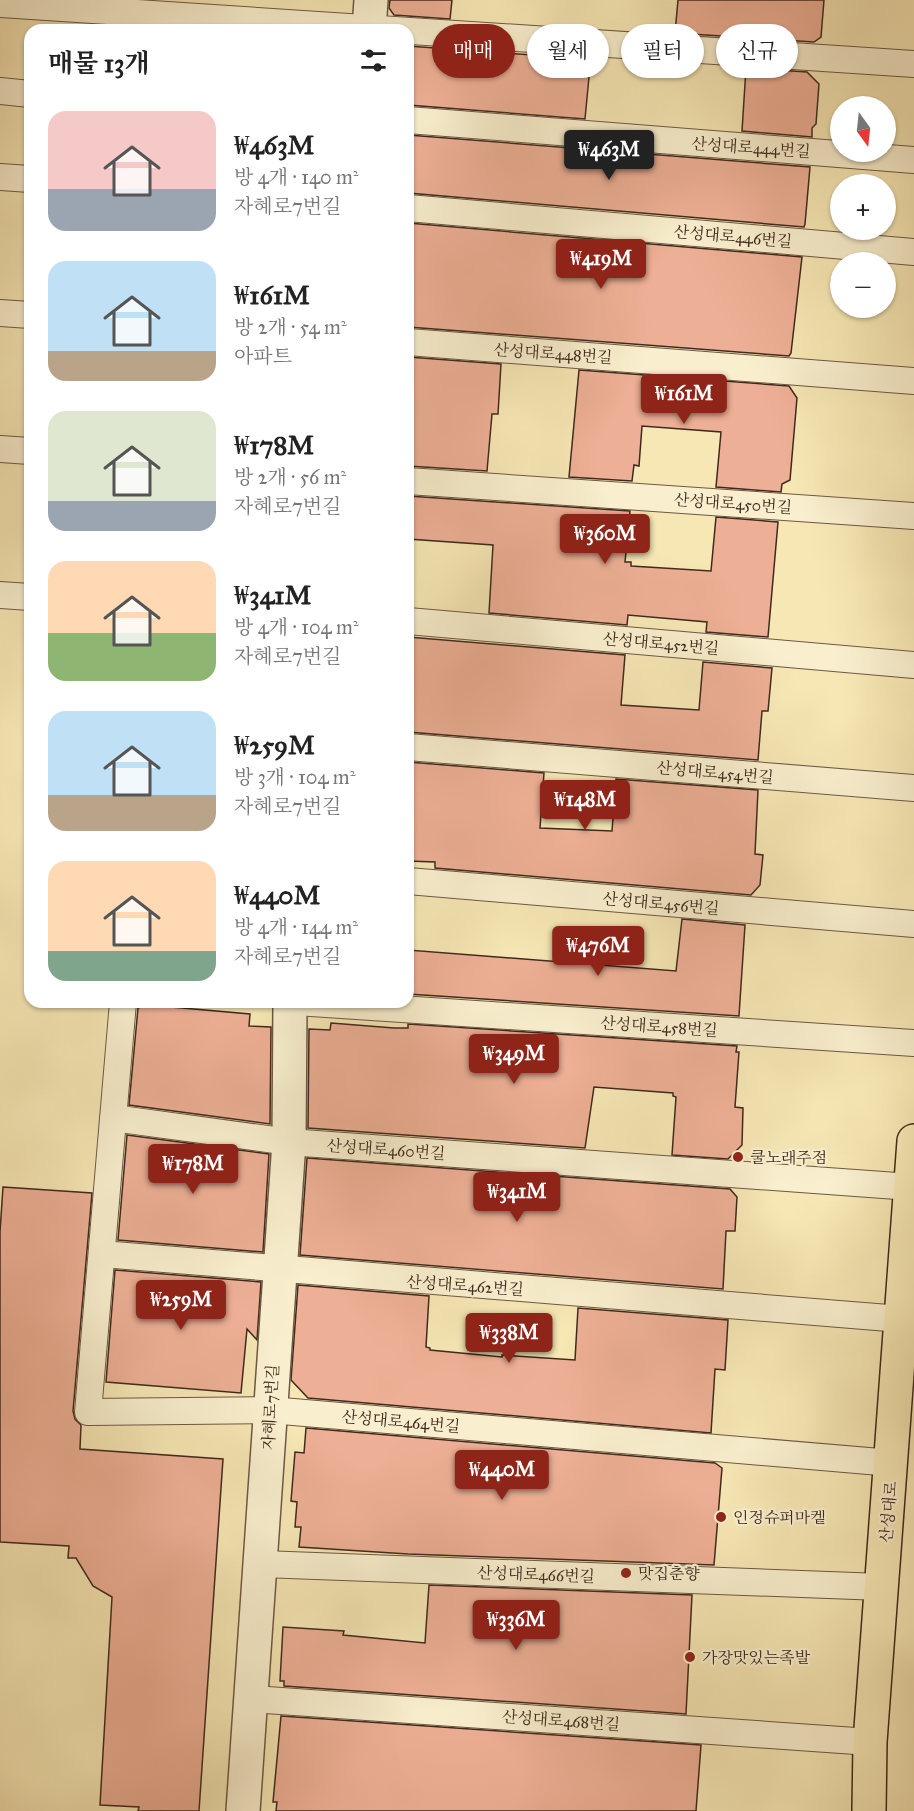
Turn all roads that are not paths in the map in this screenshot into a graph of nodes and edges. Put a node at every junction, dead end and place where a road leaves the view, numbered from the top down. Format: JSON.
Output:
{"nodes":[{"id":1,"x":0,"y":4,"type":"edge"},
{"id":2,"x":370,"y":19,"type":"edge"},
{"id":3,"x":914,"y":64,"type":"edge"},
{"id":4,"x":0,"y":92,"type":"edge"},
{"id":5,"x":24,"y":94,"type":"edge"},
{"id":6,"x":414,"y":120,"type":"edge"},
{"id":7,"x":914,"y":160,"type":"edge"},
{"id":8,"x":0,"y":177,"type":"edge"},
{"id":9,"x":24,"y":179,"type":"edge"},
{"id":10,"x":414,"y":209,"type":"edge"},
{"id":11,"x":914,"y":252,"type":"edge"},
{"id":12,"x":0,"y":313,"type":"edge"},
{"id":13,"x":24,"y":315,"type":"edge"},
{"id":14,"x":414,"y":342,"type":"edge"},
{"id":15,"x":914,"y":381,"type":"edge"},
{"id":16,"x":0,"y":448,"type":"edge"},
{"id":17,"x":24,"y":450,"type":"edge"},
{"id":18,"x":414,"y":481,"type":"edge"},
{"id":19,"x":914,"y":516,"type":"edge"},
{"id":20,"x":0,"y":595,"type":"edge"},
{"id":21,"x":24,"y":597,"type":"edge"},
{"id":22,"x":414,"y":622,"type":"edge"},
{"id":23,"x":914,"y":665,"type":"edge"},
{"id":24,"x":414,"y":747,"type":"edge"},
{"id":25,"x":914,"y":788,"type":"edge"},
{"id":26,"x":414,"y":882,"type":"edge"},
{"id":27,"x":914,"y":924,"type":"edge"},
{"id":28,"x":122,"y":1008,"type":"edge"},
{"id":29,"x":290,"y":1008,"type":"edge"},
{"id":30,"x":387,"y":1008,"type":"edge"},
{"id":31,"x":914,"y":1043,"type":"edge"},
{"id":32,"x":113,"y":1118,"type":"junction"},
{"id":33,"x":914,"y":1141,"type":"edge"},
{"id":34,"x":289,"y":1142,"type":"junction"},
{"id":35,"x":912,"y":1187,"type":"junction"},
{"id":36,"x":102,"y":1254,"type":"junction"},
{"id":37,"x":279,"y":1270,"type":"junction"},
{"id":38,"x":901,"y":1319,"type":"junction"},
{"id":39,"x":270,"y":1410,"type":"junction"},
{"id":40,"x":892,"y":1463,"type":"junction"},
{"id":41,"x":262,"y":1564,"type":"junction"},
{"id":42,"x":882,"y":1587,"type":"junction"},
{"id":43,"x":252,"y":1699,"type":"junction"},
{"id":44,"x":870,"y":1742,"type":"junction"},
{"id":45,"x":243,"y":1811,"type":"edge"},
{"id":46,"x":869,"y":1811,"type":"edge"}],
"edges":[{"from":1,"to":2,"type":"lane"},
{"from":2,"to":3,"type":"lane"},
{"from":4,"to":5,"type":"lane"},
{"from":6,"to":7,"type":"lane","name":"산성대로444번길"},
{"from":8,"to":9,"type":"lane"},
{"from":10,"to":11,"type":"lane","name":"산성대로446번길"},
{"from":12,"to":13,"type":"lane"},
{"from":14,"to":15,"type":"lane","name":"산성대로448번길"},
{"from":16,"to":17,"type":"lane"},
{"from":18,"to":19,"type":"lane","name":"산성대로450번길"},
{"from":20,"to":21,"type":"lane"},
{"from":22,"to":23,"type":"lane","name":"산성대로452번길"},
{"from":24,"to":25,"type":"lane","name":"산성대로454번길"},
{"from":26,"to":27,"type":"lane","name":"산성대로456번길"},
{"from":28,"to":32,"type":"lane"},
{"from":29,"to":34,"type":"street","name":"자혜로7번길"},
{"from":30,"to":31,"type":"lane","name":"산성대로458번길"},
{"from":32,"to":34,"type":"lane","name":"산성대로460번길"},
{"from":32,"to":36,"type":"lane"},
{"from":33,"to":35,"type":"main road","name":"산성대로"},
{"from":34,"to":35,"type":"lane","name":"산성대로460번길"},
{"from":34,"to":37,"type":"street","name":"자혜로7번길"},
{"from":35,"to":38,"type":"main road","name":"산성대로"},
{"from":36,"to":37,"type":"lane","name":"산성대로462번길"},
{"from":36,"to":39,"type":"lane","name":"산성대로464번길"},
{"from":37,"to":38,"type":"lane","name":"산성대로462번길"},
{"from":37,"to":39,"type":"street","name":"자혜로7번길"},
{"from":38,"to":40,"type":"main road","name":"산성대로"},
{"from":39,"to":40,"type":"lane","name":"산성대로464번길"},
{"from":39,"to":41,"type":"street","name":"자혜로7번길"},
{"from":40,"to":42,"type":"main road","name":"산성대로"},
{"from":41,"to":42,"type":"lane","name":"산성대로466번길"},
{"from":41,"to":43,"type":"street","name":"자혜로7번길"},
{"from":42,"to":44,"type":"main road","name":"산성대로"},
{"from":43,"to":44,"type":"lane","name":"산성대로468번길"},
{"from":43,"to":45,"type":"street","name":"자혜로7번길"},
{"from":44,"to":46,"type":"main road","name":"산성대로"}]}
